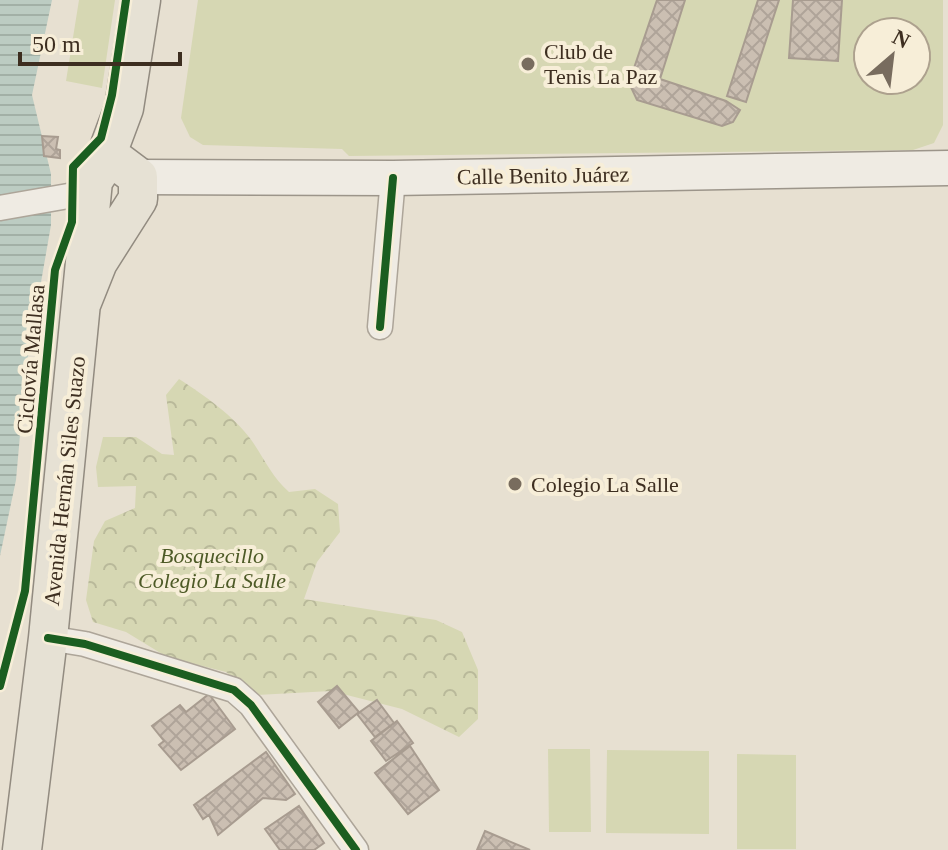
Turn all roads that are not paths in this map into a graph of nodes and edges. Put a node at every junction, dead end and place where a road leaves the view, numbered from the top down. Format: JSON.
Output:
{"nodes":[{"id":1,"x":141,"y":0,"type":"edge"},
{"id":2,"x":948,"y":168,"type":"edge"},
{"id":3,"x":393,"y":178,"type":"junction"},
{"id":4,"x":111,"y":185,"type":"junction"},
{"id":5,"x":0,"y":208,"type":"edge"},
{"id":6,"x":380,"y":327,"type":"dead end"},
{"id":7,"x":48,"y":638,"type":"junction"},
{"id":8,"x":22,"y":850,"type":"edge"},
{"id":9,"x":356,"y":850,"type":"edge"}],
"edges":[{"from":1,"to":4,"type":"main road","name":"Avenida Hernán Siles Suazo"},
{"from":2,"to":3,"type":"main road","name":"Calle Benito Juárez"},
{"from":3,"to":4,"type":"main road","name":"Calle Benito Juárez"},
{"from":3,"to":6,"type":"street"},
{"from":4,"to":5,"type":"street"},
{"from":4,"to":7,"type":"main road","name":"Avenida Hernán Siles Suazo"},
{"from":7,"to":8,"type":"main road","name":"Avenida Hernán Siles Suazo"},
{"from":7,"to":9,"type":"street"}]}
